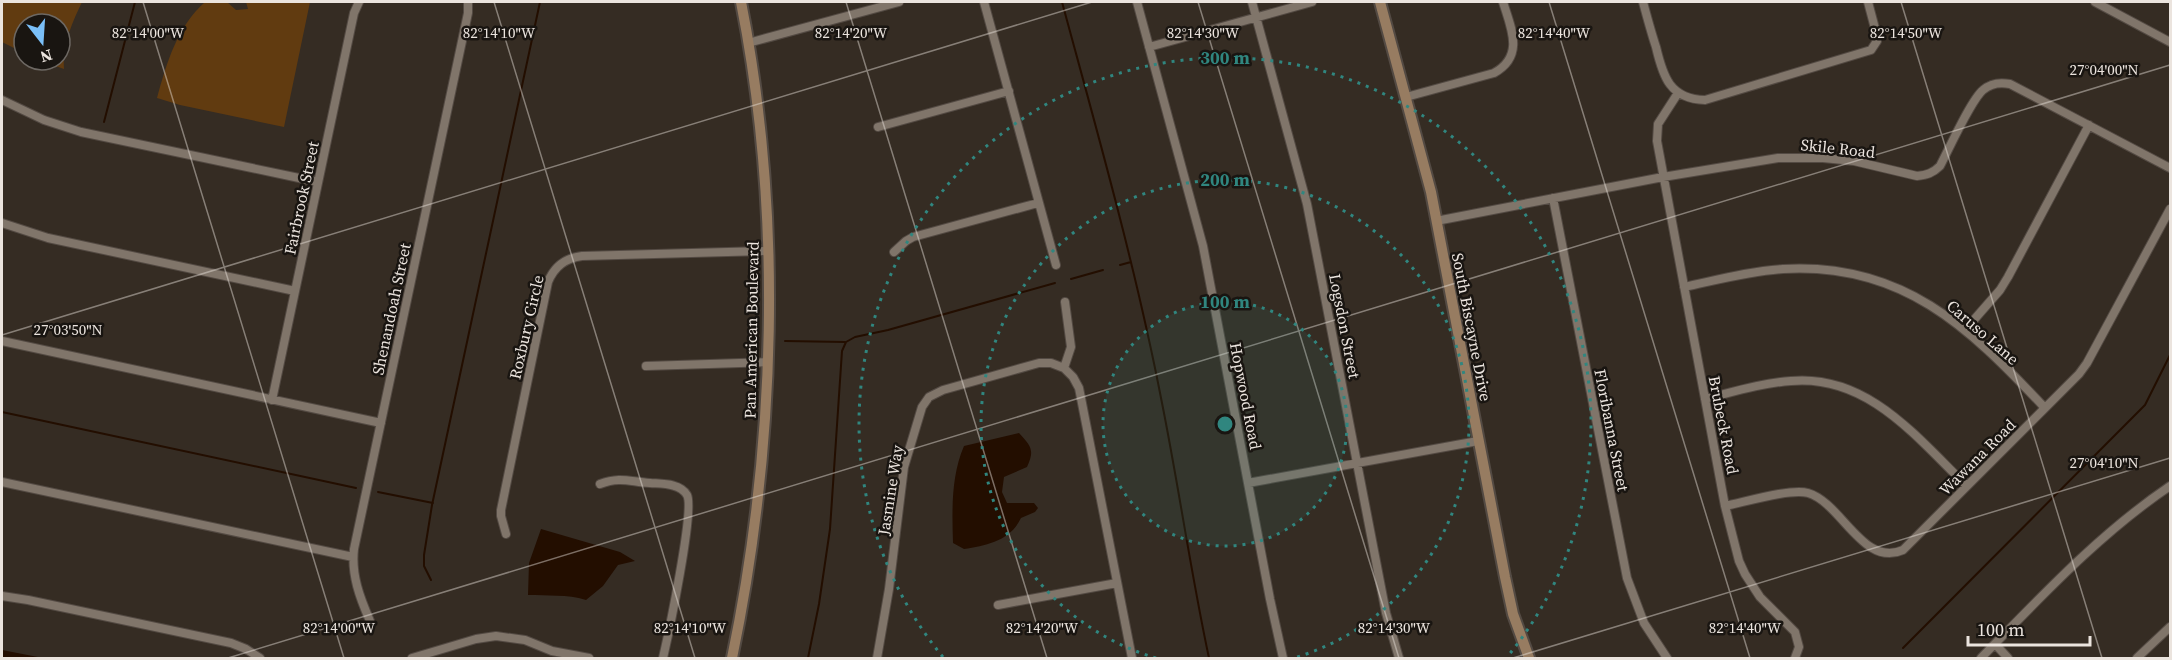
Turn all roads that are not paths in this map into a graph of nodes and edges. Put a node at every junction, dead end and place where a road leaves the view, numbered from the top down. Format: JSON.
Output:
{"nodes":[{"id":1,"x":359,"y":2,"type":"edge"},
{"id":2,"x":468,"y":2,"type":"edge"},
{"id":3,"x":741,"y":2,"type":"edge"},
{"id":4,"x":899,"y":2,"type":"edge"},
{"id":5,"x":984,"y":2,"type":"edge"},
{"id":6,"x":1137,"y":2,"type":"edge"},
{"id":7,"x":1252,"y":2,"type":"edge"},
{"id":8,"x":1312,"y":2,"type":"edge"},
{"id":9,"x":1380,"y":2,"type":"edge"},
{"id":10,"x":1503,"y":2,"type":"edge"},
{"id":11,"x":1643,"y":2,"type":"edge"},
{"id":12,"x":1868,"y":2,"type":"edge"},
{"id":13,"x":2095,"y":2,"type":"edge"},
{"id":14,"x":1256,"y":16,"type":"junction"},
{"id":15,"x":2170,"y":42,"type":"edge"},
{"id":16,"x":748,"y":43,"type":"junction"},
{"id":17,"x":1149,"y":47,"type":"junction"},
{"id":18,"x":1009,"y":91,"type":"junction"},
{"id":19,"x":1678,"y":93,"type":"junction"},
{"id":20,"x":1406,"y":97,"type":"junction"},
{"id":21,"x":2,"y":100,"type":"edge"},
{"id":22,"x":2089,"y":125,"type":"junction"},
{"id":23,"x":878,"y":127,"type":"dead end"},
{"id":24,"x":2170,"y":168,"type":"edge"},
{"id":25,"x":1663,"y":177,"type":"junction"},
{"id":26,"x":318,"y":182,"type":"junction"},
{"id":27,"x":1553,"y":198,"type":"junction"},
{"id":28,"x":1038,"y":202,"type":"junction"},
{"id":29,"x":2170,"y":209,"type":"edge"},
{"id":30,"x":1437,"y":221,"type":"junction"},
{"id":31,"x":2,"y":223,"type":"edge"},
{"id":32,"x":768,"y":251,"type":"junction"},
{"id":33,"x":894,"y":252,"type":"dead end"},
{"id":34,"x":1056,"y":265,"type":"dead end"},
{"id":35,"x":1684,"y":287,"type":"junction"},
{"id":36,"x":295,"y":291,"type":"junction"},
{"id":37,"x":1065,"y":302,"type":"dead end"},
{"id":38,"x":1965,"y":330,"type":"junction"},
{"id":39,"x":2,"y":341,"type":"edge"},
{"id":40,"x":768,"y":362,"type":"junction"},
{"id":41,"x":646,"y":366,"type":"dead end"},
{"id":42,"x":1064,"y":368,"type":"junction"},
{"id":43,"x":1705,"y":399,"type":"junction"},
{"id":44,"x":272,"y":400,"type":"junction"},
{"id":45,"x":2044,"y":407,"type":"junction"},
{"id":46,"x":381,"y":423,"type":"junction"},
{"id":47,"x":1478,"y":441,"type":"junction"},
{"id":48,"x":1358,"y":462,"type":"junction"},
{"id":49,"x":2,"y":482,"type":"edge"},
{"id":50,"x":1248,"y":483,"type":"junction"},
{"id":51,"x":600,"y":484,"type":"dead end"},
{"id":52,"x":1967,"y":486,"type":"junction"},
{"id":53,"x":2170,"y":486,"type":"edge"},
{"id":54,"x":1725,"y":506,"type":"junction"},
{"id":55,"x":506,"y":534,"type":"dead end"},
{"id":56,"x":353,"y":556,"type":"junction"},
{"id":57,"x":1117,"y":583,"type":"junction"},
{"id":58,"x":2,"y":596,"type":"edge"},
{"id":59,"x":998,"y":605,"type":"dead end"},
{"id":60,"x":370,"y":621,"type":"dead end"},
{"id":61,"x":2170,"y":627,"type":"edge"},
{"id":62,"x":1995,"y":644,"type":"junction"},
{"id":63,"x":433,"y":655,"type":"edge"},
{"id":64,"x":260,"y":658,"type":"edge"},
{"id":65,"x":412,"y":658,"type":"edge"},
{"id":66,"x":589,"y":658,"type":"edge"},
{"id":67,"x":663,"y":658,"type":"edge"},
{"id":68,"x":732,"y":658,"type":"edge"},
{"id":69,"x":877,"y":658,"type":"edge"},
{"id":70,"x":1132,"y":658,"type":"edge"},
{"id":71,"x":1283,"y":658,"type":"edge"},
{"id":72,"x":1399,"y":658,"type":"edge"},
{"id":73,"x":1529,"y":658,"type":"edge"},
{"id":74,"x":1667,"y":658,"type":"edge"},
{"id":75,"x":1796,"y":658,"type":"edge"},
{"id":76,"x":1981,"y":658,"type":"edge"},
{"id":77,"x":2008,"y":658,"type":"edge"},
{"id":78,"x":2137,"y":658,"type":"edge"}],
"edges":[{"from":1,"to":26,"type":"street","name":"Fairbrook Street"},
{"from":2,"to":46,"type":"street","name":"Shenandoah Street"},
{"from":3,"to":16,"type":"street","name":"Pan American Boulevard"},
{"from":4,"to":16,"type":"street"},
{"from":5,"to":18,"type":"street"},
{"from":6,"to":17,"type":"street","name":"Hopwood Road"},
{"from":7,"to":14,"type":"street","name":"Logsdon Street"},
{"from":8,"to":14,"type":"street"},
{"from":9,"to":20,"type":"street","name":"South Biscayne Drive"},
{"from":10,"to":20,"type":"street"},
{"from":11,"to":19,"type":"street"},
{"from":12,"to":19,"type":"street"},
{"from":13,"to":15,"type":"street"},
{"from":14,"to":17,"type":"street"},
{"from":14,"to":48,"type":"street","name":"Logsdon Street"},
{"from":16,"to":32,"type":"street","name":"Pan American Boulevard"},
{"from":17,"to":50,"type":"street","name":"Hopwood Road"},
{"from":18,"to":23,"type":"street"},
{"from":18,"to":28,"type":"street"},
{"from":19,"to":25,"type":"street","name":"Brubeck Road"},
{"from":20,"to":30,"type":"street","name":"South Biscayne Drive"},
{"from":21,"to":26,"type":"street"},
{"from":22,"to":24,"type":"street","name":"Skile Road"},
{"from":22,"to":25,"type":"street","name":"Skile Road"},
{"from":22,"to":38,"type":"street"},
{"from":25,"to":27,"type":"street","name":"Skile Road"},
{"from":25,"to":35,"type":"street","name":"Brubeck Road"},
{"from":26,"to":36,"type":"street","name":"Fairbrook Street"},
{"from":27,"to":30,"type":"street","name":"Skile Road"},
{"from":27,"to":74,"type":"street","name":"Floribanna Street"},
{"from":28,"to":33,"type":"street"},
{"from":28,"to":34,"type":"street"},
{"from":29,"to":45,"type":"street","name":"Wawana Road"},
{"from":30,"to":47,"type":"street","name":"South Biscayne Drive"},
{"from":31,"to":36,"type":"street"},
{"from":32,"to":40,"type":"street","name":"Pan American Boulevard"},
{"from":32,"to":55,"type":"street","name":"Roxbury Circle"},
{"from":35,"to":38,"type":"street","name":"Caruso Lane"},
{"from":35,"to":43,"type":"street","name":"Brubeck Road"},
{"from":36,"to":44,"type":"street","name":"Fairbrook Street"},
{"from":37,"to":42,"type":"street"},
{"from":38,"to":45,"type":"street","name":"Caruso Lane"},
{"from":39,"to":44,"type":"street"},
{"from":40,"to":41,"type":"street"},
{"from":40,"to":68,"type":"street","name":"Pan American Boulevard"},
{"from":42,"to":57,"type":"street"},
{"from":42,"to":69,"type":"street","name":"Jasmine Way"},
{"from":43,"to":52,"type":"street"},
{"from":43,"to":54,"type":"street","name":"Brubeck Road"},
{"from":44,"to":46,"type":"street"},
{"from":45,"to":52,"type":"street","name":"Wawana Road"},
{"from":46,"to":56,"type":"street","name":"Shenandoah Street"},
{"from":47,"to":48,"type":"street"},
{"from":47,"to":73,"type":"street","name":"South Biscayne Drive"},
{"from":48,"to":50,"type":"street"},
{"from":48,"to":72,"type":"street","name":"Logsdon Street"},
{"from":49,"to":56,"type":"street"},
{"from":50,"to":71,"type":"street","name":"Hopwood Road"},
{"from":51,"to":67,"type":"street"},
{"from":52,"to":54,"type":"street","name":"Wawana Road"},
{"from":53,"to":62,"type":"street"},
{"from":54,"to":75,"type":"street","name":"Brubeck Road"},
{"from":56,"to":60,"type":"street","name":"Shenandoah Street"},
{"from":57,"to":59,"type":"street"},
{"from":57,"to":70,"type":"street"},
{"from":58,"to":64,"type":"street"},
{"from":61,"to":78,"type":"street"},
{"from":62,"to":76,"type":"street"},
{"from":62,"to":77,"type":"street"},
{"from":63,"to":65,"type":"street"},
{"from":63,"to":66,"type":"street"}]}
